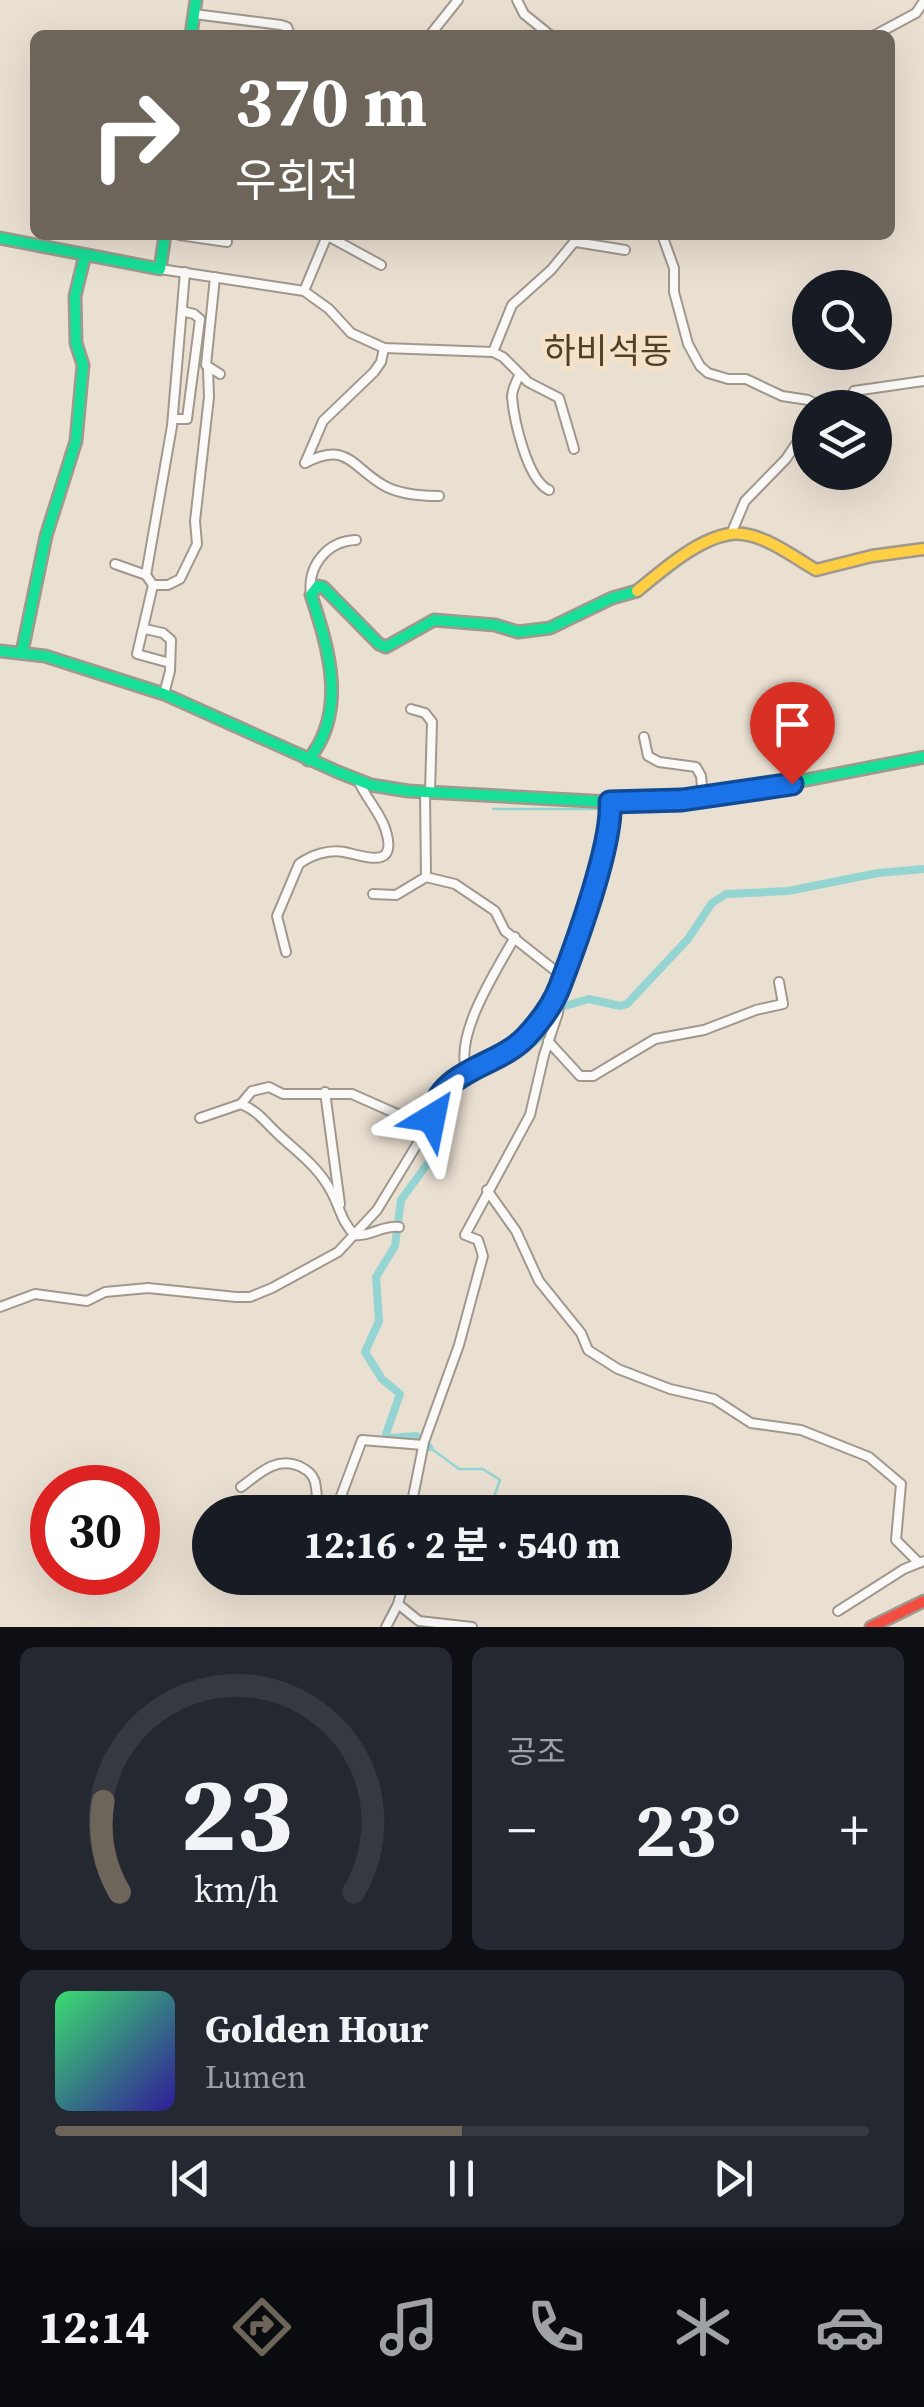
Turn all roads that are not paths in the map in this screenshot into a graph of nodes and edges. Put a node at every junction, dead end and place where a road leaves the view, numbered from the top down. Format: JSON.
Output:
{"nodes":[{"id":1,"x":196,"y":0,"type":"edge"},
{"id":2,"x":458,"y":0,"type":"edge"},
{"id":3,"x":517,"y":0,"type":"edge"},
{"id":4,"x":924,"y":1,"type":"edge"},
{"id":5,"x":194,"y":14,"type":"junction"},
{"id":6,"x":192,"y":30,"type":"edge"},
{"id":7,"x":288,"y":30,"type":"edge"},
{"id":8,"x":434,"y":30,"type":"edge"},
{"id":9,"x":544,"y":30,"type":"edge"},
{"id":10,"x":885,"y":30,"type":"edge"},
{"id":11,"x":0,"y":238,"type":"edge"},
{"id":12,"x":164,"y":240,"type":"edge"},
{"id":13,"x":214,"y":240,"type":"edge"},
{"id":14,"x":325,"y":240,"type":"edge"},
{"id":15,"x":334,"y":240,"type":"edge"},
{"id":16,"x":576,"y":240,"type":"edge"},
{"id":17,"x":586,"y":240,"type":"edge"},
{"id":18,"x":664,"y":240,"type":"edge"},
{"id":19,"x":228,"y":242,"type":"dead end"},
{"id":20,"x":626,"y":250,"type":"dead end"},
{"id":21,"x":85,"y":255,"type":"junction"},
{"id":22,"x":381,"y":265,"type":"dead end"},
{"id":23,"x":160,"y":268,"type":"junction"},
{"id":24,"x":185,"y":272,"type":"junction"},
{"id":25,"x":215,"y":277,"type":"junction"},
{"id":26,"x":304,"y":291,"type":"junction"},
{"id":27,"x":182,"y":311,"type":"junction"},
{"id":28,"x":384,"y":348,"type":"junction"},
{"id":29,"x":493,"y":352,"type":"junction"},
{"id":30,"x":177,"y":362,"type":"junction"},
{"id":31,"x":194,"y":364,"type":"junction"},
{"id":32,"x":208,"y":368,"type":"junction"},
{"id":33,"x":220,"y":374,"type":"dead end"},
{"id":34,"x":520,"y":374,"type":"junction"},
{"id":35,"x":924,"y":381,"type":"edge"},
{"id":36,"x":861,"y":390,"type":"edge"},
{"id":37,"x":792,"y":398,"type":"edge"},
{"id":38,"x":173,"y":418,"type":"junction"},
{"id":39,"x":574,"y":449,"type":"dead end"},
{"id":40,"x":792,"y":450,"type":"edge"},
{"id":41,"x":548,"y":490,"type":"dead end"},
{"id":42,"x":439,"y":496,"type":"dead end"},
{"id":43,"x":731,"y":534,"type":"junction"},
{"id":44,"x":356,"y":540,"type":"dead end"},
{"id":45,"x":924,"y":548,"type":"edge"},
{"id":46,"x":116,"y":564,"type":"dead end"},
{"id":47,"x":146,"y":575,"type":"junction"},
{"id":48,"x":153,"y":585,"type":"junction"},
{"id":49,"x":311,"y":595,"type":"junction"},
{"id":50,"x":145,"y":629,"type":"junction"},
{"id":51,"x":0,"y":651,"type":"edge"},
{"id":52,"x":22,"y":652,"type":"junction"},
{"id":53,"x":170,"y":663,"type":"junction"},
{"id":54,"x":164,"y":694,"type":"junction"},
{"id":55,"x":410,"y":709,"type":"dead end"},
{"id":56,"x":644,"y":737,"type":"dead end"},
{"id":57,"x":924,"y":758,"type":"edge"},
{"id":58,"x":308,"y":760,"type":"junction"},
{"id":59,"x":358,"y":780,"type":"junction"},
{"id":60,"x":428,"y":792,"type":"junction"},
{"id":61,"x":703,"y":797,"type":"junction"},
{"id":62,"x":610,"y":802,"type":"junction"},
{"id":63,"x":426,"y":877,"type":"junction"},
{"id":64,"x":372,"y":894,"type":"dead end"},
{"id":65,"x":515,"y":936,"type":"junction"},
{"id":66,"x":286,"y":952,"type":"dead end"},
{"id":67,"x":562,"y":981,"type":"junction"},
{"id":68,"x":779,"y":982,"type":"dead end"},
{"id":69,"x":548,"y":1041,"type":"junction"},
{"id":70,"x":467,"y":1072,"type":"junction"},
{"id":71,"x":325,"y":1092,"type":"junction"},
{"id":72,"x":241,"y":1104,"type":"junction"},
{"id":73,"x":433,"y":1106,"type":"junction"},
{"id":74,"x":200,"y":1118,"type":"dead end"},
{"id":75,"x":487,"y":1190,"type":"junction"},
{"id":76,"x":341,"y":1213,"type":"junction"},
{"id":77,"x":397,"y":1226,"type":"dead end"},
{"id":78,"x":355,"y":1235,"type":"junction"},
{"id":79,"x":0,"y":1307,"type":"edge"},
{"id":80,"x":424,"y":1442,"type":"junction"},
{"id":81,"x":241,"y":1487,"type":"dead end"},
{"id":82,"x":316,"y":1495,"type":"edge"},
{"id":83,"x":341,"y":1495,"type":"edge"},
{"id":84,"x":413,"y":1495,"type":"edge"},
{"id":85,"x":921,"y":1562,"type":"edge"},
{"id":86,"x":400,"y":1595,"type":"edge"},
{"id":87,"x":924,"y":1600,"type":"edge"},
{"id":88,"x":398,"y":1604,"type":"junction"},
{"id":89,"x":838,"y":1611,"type":"dead end"},
{"id":90,"x":386,"y":1627,"type":"edge"},
{"id":91,"x":472,"y":1627,"type":"edge"},
{"id":92,"x":872,"y":1627,"type":"edge"}],
"edges":[{"from":1,"to":5,"type":"street"},
{"from":2,"to":8,"type":"street"},
{"from":3,"to":9,"type":"street"},
{"from":4,"to":10,"type":"street"},
{"from":5,"to":6,"type":"street"},
{"from":5,"to":7,"type":"street"},
{"from":11,"to":21,"type":"street"},
{"from":12,"to":23,"type":"street"},
{"from":13,"to":19,"type":"street"},
{"from":14,"to":26,"type":"street"},
{"from":15,"to":22,"type":"street"},
{"from":16,"to":29,"type":"street"},
{"from":17,"to":20,"type":"street"},
{"from":18,"to":37,"type":"street"},
{"from":21,"to":23,"type":"street"},
{"from":21,"to":52,"type":"street"},
{"from":23,"to":24,"type":"street"},
{"from":24,"to":25,"type":"street"},
{"from":24,"to":27,"type":"street"},
{"from":25,"to":26,"type":"street"},
{"from":25,"to":32,"type":"street"},
{"from":26,"to":28,"type":"street"},
{"from":27,"to":30,"type":"street"},
{"from":27,"to":31,"type":"street"},
{"from":28,"to":29,"type":"street"},
{"from":28,"to":42,"type":"street"},
{"from":29,"to":34,"type":"street"},
{"from":30,"to":31,"type":"street"},
{"from":30,"to":38,"type":"street"},
{"from":31,"to":38,"type":"street"},
{"from":32,"to":33,"type":"street"},
{"from":32,"to":48,"type":"street"},
{"from":34,"to":39,"type":"street"},
{"from":34,"to":41,"type":"street"},
{"from":35,"to":36,"type":"street"},
{"from":38,"to":47,"type":"street"},
{"from":40,"to":43,"type":"street"},
{"from":43,"to":45,"type":"street"},
{"from":43,"to":49,"type":"street"},
{"from":44,"to":49,"type":"street"},
{"from":46,"to":47,"type":"street"},
{"from":47,"to":48,"type":"street"},
{"from":48,"to":50,"type":"street"},
{"from":49,"to":58,"type":"street"},
{"from":50,"to":53,"type":"street"},
{"from":50,"to":53,"type":"street"},
{"from":51,"to":52,"type":"street"},
{"from":52,"to":54,"type":"street"},
{"from":53,"to":54,"type":"street"},
{"from":54,"to":58,"type":"street"},
{"from":55,"to":60,"type":"street"},
{"from":56,"to":61,"type":"street"},
{"from":57,"to":61,"type":"street"},
{"from":58,"to":59,"type":"street"},
{"from":59,"to":60,"type":"street"},
{"from":59,"to":66,"type":"street"},
{"from":60,"to":62,"type":"street"},
{"from":60,"to":63,"type":"street"},
{"from":61,"to":62,"type":"street"},
{"from":62,"to":67,"type":"street"},
{"from":63,"to":64,"type":"street"},
{"from":63,"to":65,"type":"street"},
{"from":65,"to":67,"type":"street"},
{"from":65,"to":70,"type":"street"},
{"from":67,"to":69,"type":"street"},
{"from":67,"to":70,"type":"street"},
{"from":68,"to":69,"type":"street"},
{"from":69,"to":75,"type":"street"},
{"from":70,"to":73,"type":"street"},
{"from":71,"to":72,"type":"street"},
{"from":71,"to":73,"type":"street"},
{"from":71,"to":76,"type":"street"},
{"from":72,"to":74,"type":"street"},
{"from":72,"to":76,"type":"street"},
{"from":73,"to":78,"type":"street"},
{"from":75,"to":80,"type":"street"},
{"from":75,"to":85,"type":"street"},
{"from":76,"to":78,"type":"street"},
{"from":77,"to":78,"type":"street"},
{"from":78,"to":79,"type":"street"},
{"from":80,"to":83,"type":"street"},
{"from":80,"to":84,"type":"street"},
{"from":81,"to":82,"type":"street"},
{"from":85,"to":89,"type":"street"},
{"from":86,"to":88,"type":"street"},
{"from":87,"to":92,"type":"street"},
{"from":88,"to":90,"type":"street"},
{"from":88,"to":91,"type":"street"}]}
